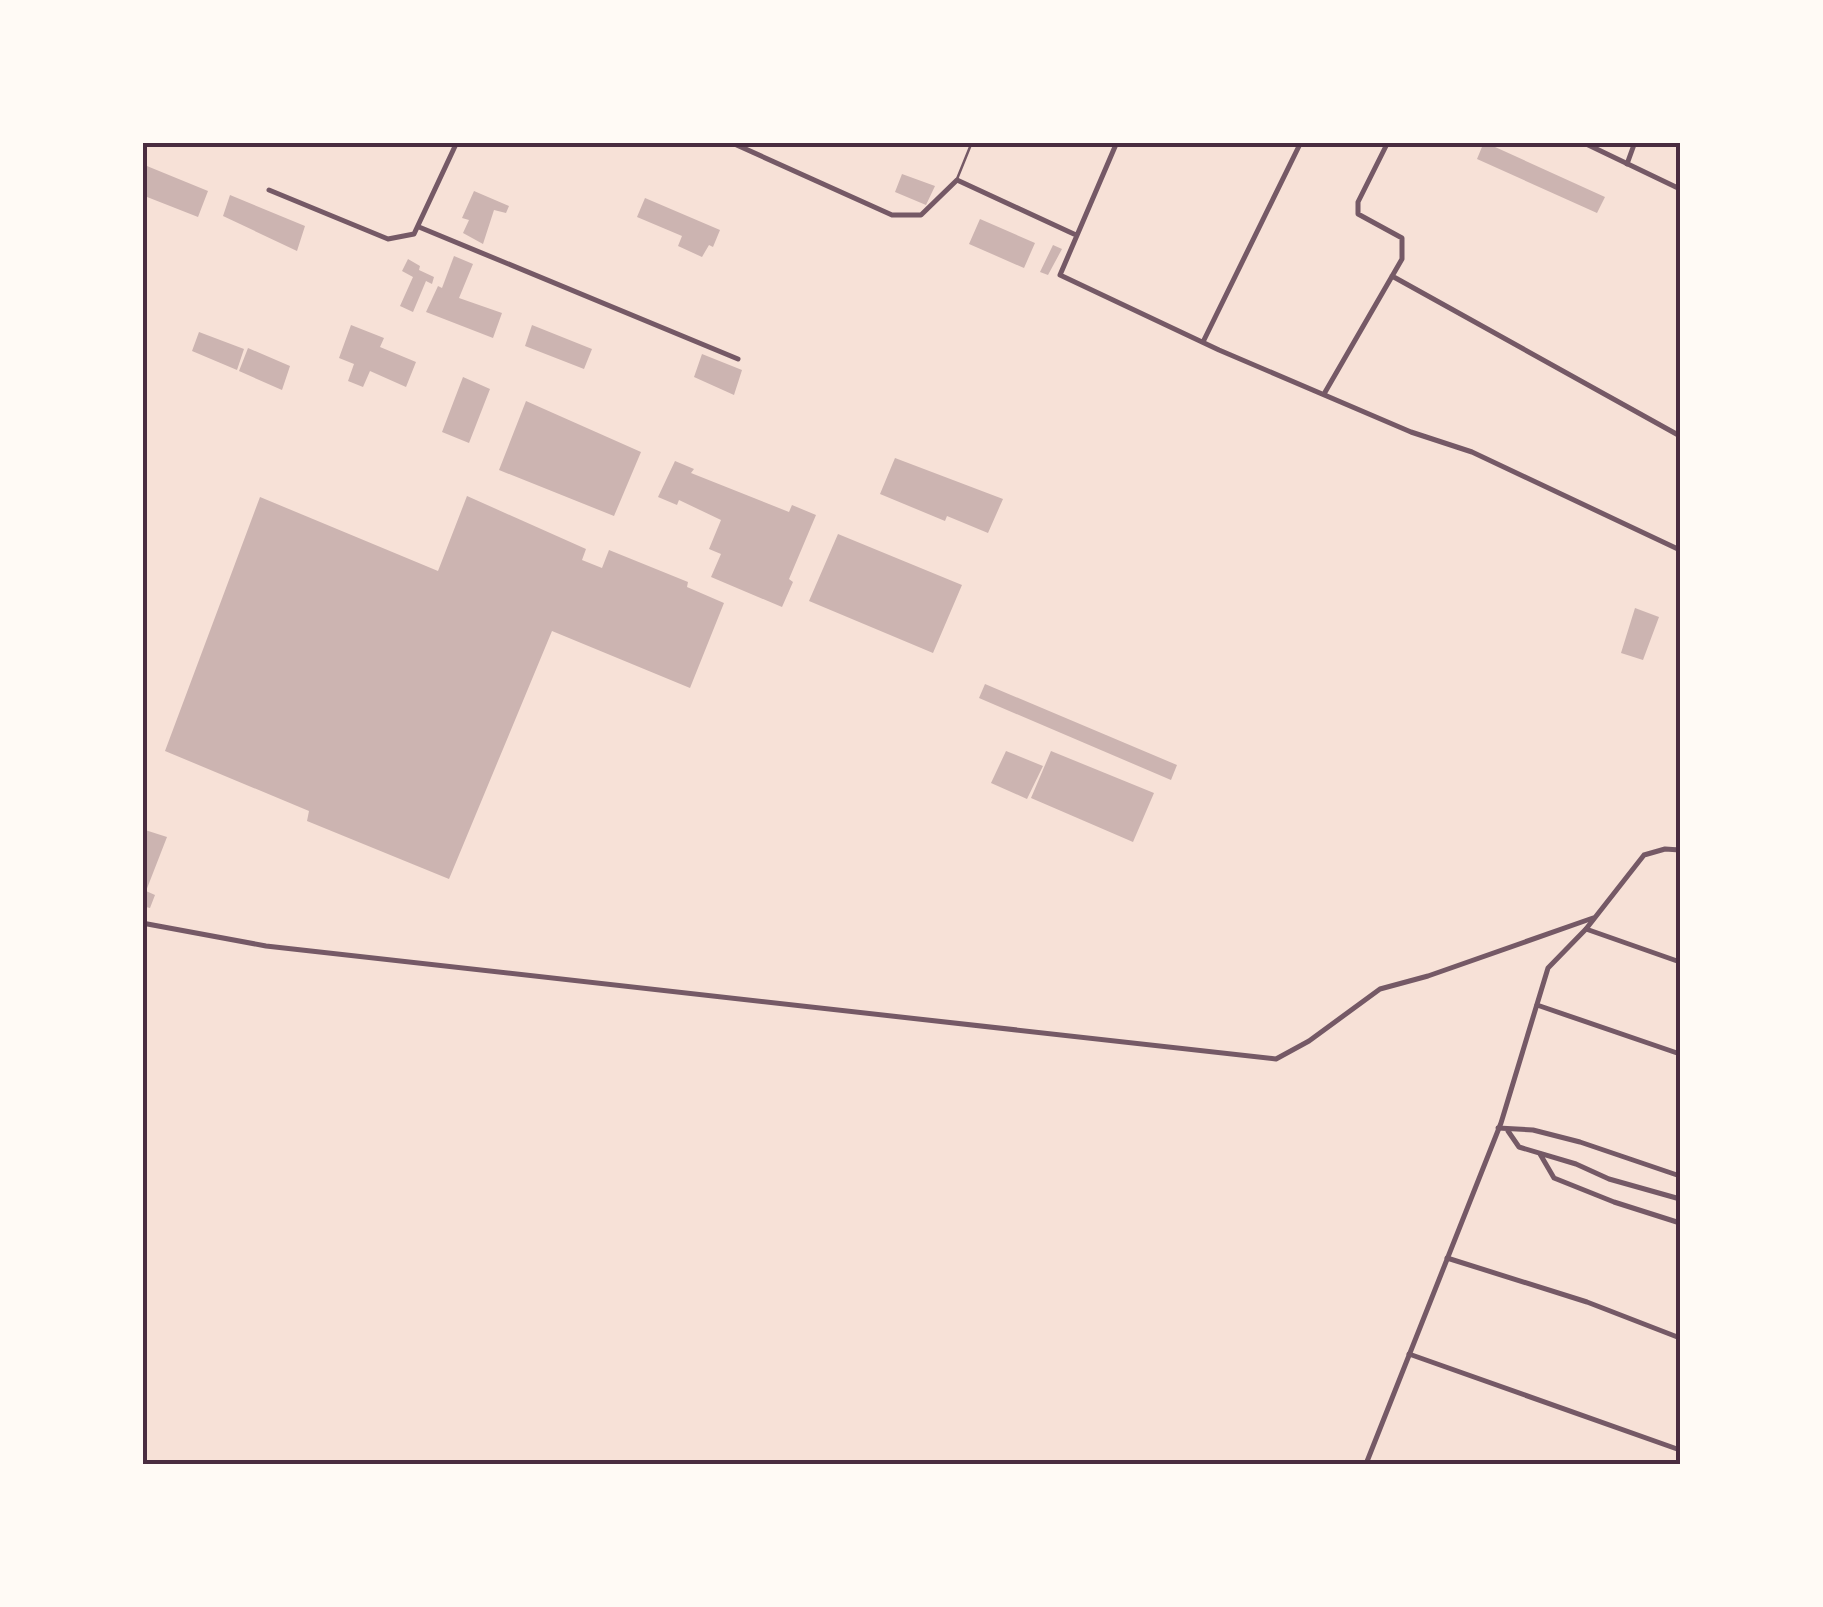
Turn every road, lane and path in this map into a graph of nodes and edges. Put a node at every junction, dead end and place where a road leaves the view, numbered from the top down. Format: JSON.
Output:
{"nodes":[{"id":1,"x":457,"y":142,"type":"edge"},
{"id":2,"x":730,"y":142,"type":"edge"},
{"id":3,"x":972,"y":142,"type":"edge"},
{"id":4,"x":1116,"y":142,"type":"edge"},
{"id":5,"x":1300,"y":142,"type":"edge"},
{"id":6,"x":1388,"y":142,"type":"edge"},
{"id":7,"x":1582,"y":142,"type":"edge"},
{"id":8,"x":1635,"y":142,"type":"edge"},
{"id":9,"x":1627,"y":164,"type":"junction"},
{"id":10,"x":956,"y":180,"type":"junction"},
{"id":11,"x":1680,"y":189,"type":"edge"},
{"id":12,"x":269,"y":190,"type":"dead end"},
{"id":13,"x":419,"y":227,"type":"junction"},
{"id":14,"x":1077,"y":236,"type":"junction"},
{"id":15,"x":1392,"y":276,"type":"junction"},
{"id":16,"x":1202,"y":342,"type":"junction"},
{"id":17,"x":738,"y":359,"type":"dead end"},
{"id":18,"x":1324,"y":395,"type":"junction"},
{"id":19,"x":1680,"y":436,"type":"edge"},
{"id":20,"x":1680,"y":550,"type":"edge"},
{"id":21,"x":1680,"y":850,"type":"edge"},
{"id":22,"x":1596,"y":917,"type":"junction"},
{"id":23,"x":142,"y":923,"type":"edge"},
{"id":24,"x":1586,"y":930,"type":"junction"},
{"id":25,"x":1680,"y":962,"type":"edge"},
{"id":26,"x":1537,"y":1005,"type":"junction"},
{"id":27,"x":1680,"y":1054,"type":"edge"},
{"id":28,"x":1498,"y":1128,"type":"junction"},
{"id":29,"x":1508,"y":1131,"type":"junction"},
{"id":30,"x":1539,"y":1153,"type":"junction"},
{"id":31,"x":1680,"y":1176,"type":"edge"},
{"id":32,"x":1680,"y":1198,"type":"edge"},
{"id":33,"x":1680,"y":1223,"type":"edge"},
{"id":34,"x":1447,"y":1258,"type":"junction"},
{"id":35,"x":1680,"y":1338,"type":"edge"},
{"id":36,"x":1409,"y":1354,"type":"junction"},
{"id":37,"x":1680,"y":1450,"type":"edge"},
{"id":38,"x":1366,"y":1464,"type":"edge"}],
"edges":[{"from":1,"to":13,"type":"street"},
{"from":2,"to":10,"type":"street"},
{"from":3,"to":10,"type":"lane"},
{"from":4,"to":14,"type":"street"},
{"from":5,"to":16,"type":"street"},
{"from":6,"to":15,"type":"street"},
{"from":7,"to":9,"type":"street"},
{"from":8,"to":9,"type":"street"},
{"from":9,"to":11,"type":"street"},
{"from":10,"to":14,"type":"street"},
{"from":12,"to":13,"type":"street"},
{"from":13,"to":17,"type":"street"},
{"from":14,"to":16,"type":"street"},
{"from":15,"to":18,"type":"street"},
{"from":15,"to":19,"type":"street"},
{"from":16,"to":18,"type":"street"},
{"from":18,"to":20,"type":"street"},
{"from":21,"to":22,"type":"street"},
{"from":22,"to":23,"type":"street"},
{"from":22,"to":24,"type":"street"},
{"from":24,"to":25,"type":"street"},
{"from":24,"to":26,"type":"street"},
{"from":26,"to":27,"type":"street"},
{"from":26,"to":28,"type":"street"},
{"from":28,"to":29,"type":"street"},
{"from":28,"to":34,"type":"street"},
{"from":29,"to":30,"type":"street"},
{"from":29,"to":31,"type":"street"},
{"from":30,"to":32,"type":"street"},
{"from":30,"to":33,"type":"street"},
{"from":34,"to":35,"type":"street"},
{"from":34,"to":36,"type":"street"},
{"from":36,"to":37,"type":"street"},
{"from":36,"to":38,"type":"street"}]}
